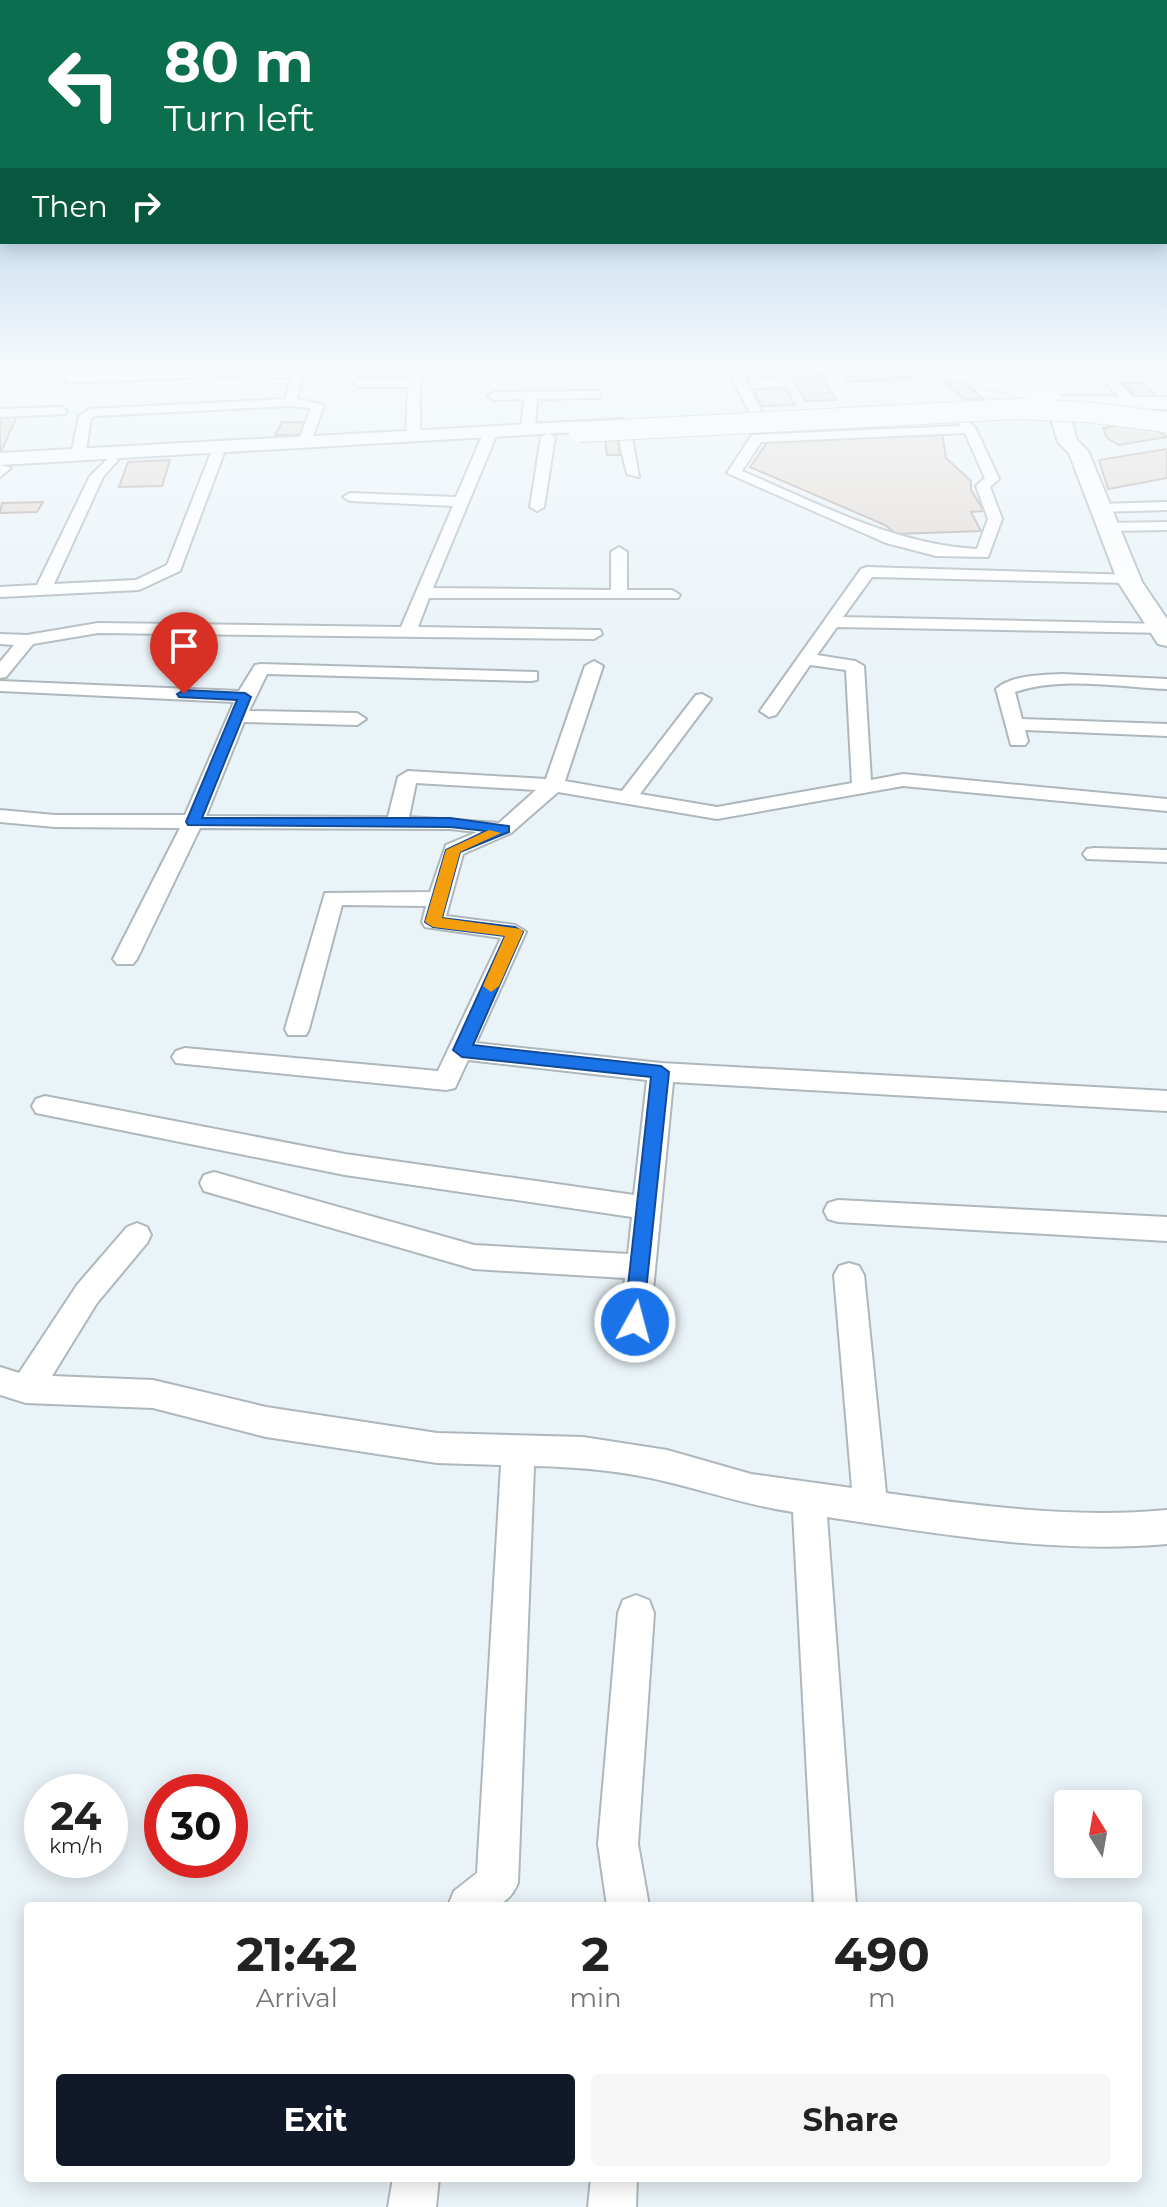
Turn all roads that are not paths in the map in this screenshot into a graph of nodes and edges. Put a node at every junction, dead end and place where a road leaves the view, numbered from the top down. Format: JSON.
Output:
{"nodes":[{"id":1,"x":103,"y":469,"type":"edge"},
{"id":2,"x":211,"y":469,"type":"edge"},
{"id":3,"x":475,"y":469,"type":"edge"},
{"id":4,"x":543,"y":469,"type":"edge"},
{"id":5,"x":633,"y":469,"type":"edge"},
{"id":6,"x":737,"y":469,"type":"edge"},
{"id":7,"x":987,"y":469,"type":"edge"},
{"id":8,"x":1085,"y":469,"type":"edge"},
{"id":9,"x":634,"y":474,"type":"dead end"},
{"id":10,"x":350,"y":497,"type":"dead end"},
{"id":11,"x":461,"y":502,"type":"junction"},
{"id":12,"x":1167,"y":506,"type":"edge"},
{"id":13,"x":537,"y":507,"type":"dead end"},
{"id":14,"x":1103,"y":518,"type":"junction"},
{"id":15,"x":1167,"y":526,"type":"edge"},
{"id":16,"x":619,"y":552,"type":"dead end"},
{"id":17,"x":1128,"y":578,"type":"junction"},
{"id":18,"x":139,"y":585,"type":"junction"},
{"id":19,"x":43,"y":590,"type":"junction"},
{"id":20,"x":0,"y":592,"type":"edge"},
{"id":21,"x":423,"y":593,"type":"junction"},
{"id":22,"x":619,"y":594,"type":"junction"},
{"id":23,"x":672,"y":595,"type":"dead end"},
{"id":24,"x":831,"y":622,"type":"junction"},
{"id":25,"x":79,"y":631,"type":"junction"},
{"id":26,"x":407,"y":632,"type":"junction"},
{"id":27,"x":1164,"y":633,"type":"edge"},
{"id":28,"x":594,"y":634,"type":"dead end"},
{"id":29,"x":0,"y":639,"type":"edge"},
{"id":30,"x":27,"y":640,"type":"junction"},
{"id":31,"x":806,"y":659,"type":"junction"},
{"id":32,"x":594,"y":666,"type":"dead end"},
{"id":33,"x":0,"y":673,"type":"edge"},
{"id":34,"x":531,"y":676,"type":"dead end"},
{"id":35,"x":1167,"y":684,"type":"edge"},
{"id":36,"x":0,"y":686,"type":"edge"},
{"id":37,"x":245,"y":697,"type":"junction"},
{"id":38,"x":702,"y":699,"type":"dead end"},
{"id":39,"x":769,"y":711,"type":"dead end"},
{"id":40,"x":237,"y":716,"type":"junction"},
{"id":41,"x":357,"y":719,"type":"dead end"},
{"id":42,"x":1167,"y":730,"type":"edge"},
{"id":43,"x":554,"y":785,"type":"junction"},
{"id":44,"x":862,"y":787,"type":"junction"},
{"id":45,"x":627,"y":797,"type":"junction"},
{"id":46,"x":1167,"y":805,"type":"edge"},
{"id":47,"x":0,"y":816,"type":"edge"},
{"id":48,"x":193,"y":822,"type":"junction"},
{"id":49,"x":397,"y":823,"type":"junction"},
{"id":50,"x":504,"y":829,"type":"junction"},
{"id":51,"x":1094,"y":854,"type":"dead end"},
{"id":52,"x":1167,"y":856,"type":"edge"},
{"id":53,"x":440,"y":899,"type":"junction"},
{"id":54,"x":125,"y":959,"type":"dead end"},
{"id":55,"x":297,"y":1029,"type":"dead end"},
{"id":56,"x":462,"y":1050,"type":"junction"},
{"id":57,"x":185,"y":1057,"type":"dead end"},
{"id":58,"x":661,"y":1072,"type":"junction"},
{"id":59,"x":1167,"y":1101,"type":"edge"},
{"id":60,"x":45,"y":1106,"type":"dead end"},
{"id":61,"x":214,"y":1183,"type":"dead end"},
{"id":62,"x":648,"y":1208,"type":"junction"},
{"id":63,"x":838,"y":1211,"type":"dead end"},
{"id":64,"x":1167,"y":1229,"type":"edge"},
{"id":65,"x":137,"y":1235,"type":"dead end"},
{"id":66,"x":641,"y":1267,"type":"junction"},
{"id":67,"x":849,"y":1275,"type":"dead end"},
{"id":68,"x":635,"y":1322,"type":"dead end"},
{"id":69,"x":13,"y":1385,"type":"edge"},
{"id":70,"x":518,"y":1450,"type":"junction"},
{"id":71,"x":809,"y":1499,"type":"junction"},
{"id":72,"x":871,"y":1508,"type":"junction"},
{"id":73,"x":1167,"y":1527,"type":"edge"},
{"id":74,"x":636,"y":1613,"type":"dead end"},
{"id":75,"x":474,"y":1902,"type":"edge"},
{"id":76,"x":627,"y":1902,"type":"edge"},
{"id":77,"x":835,"y":1902,"type":"edge"},
{"id":78,"x":415,"y":2182,"type":"edge"},
{"id":79,"x":614,"y":2182,"type":"edge"},
{"id":80,"x":412,"y":2207,"type":"edge"},
{"id":81,"x":612,"y":2207,"type":"edge"}],
"edges":[{"from":1,"to":19,"type":"street"},
{"from":2,"to":18,"type":"street"},
{"from":3,"to":11,"type":"street"},
{"from":4,"to":13,"type":"street"},
{"from":5,"to":9,"type":"street"},
{"from":6,"to":7,"type":"street"},
{"from":8,"to":14,"type":"main road"},
{"from":10,"to":11,"type":"street"},
{"from":11,"to":21,"type":"street"},
{"from":12,"to":14,"type":"street"},
{"from":14,"to":15,"type":"street"},
{"from":14,"to":17,"type":"main road"},
{"from":16,"to":22,"type":"street"},
{"from":17,"to":24,"type":"street"},
{"from":17,"to":27,"type":"main road"},
{"from":18,"to":19,"type":"street"},
{"from":18,"to":25,"type":"street"},
{"from":19,"to":20,"type":"street"},
{"from":21,"to":22,"type":"street"},
{"from":21,"to":26,"type":"street"},
{"from":22,"to":23,"type":"street"},
{"from":24,"to":27,"type":"street"},
{"from":24,"to":31,"type":"street"},
{"from":25,"to":26,"type":"street"},
{"from":25,"to":30,"type":"street"},
{"from":26,"to":28,"type":"street"},
{"from":29,"to":30,"type":"street"},
{"from":30,"to":33,"type":"street"},
{"from":31,"to":39,"type":"street"},
{"from":31,"to":44,"type":"street"},
{"from":32,"to":43,"type":"street"},
{"from":34,"to":37,"type":"street"},
{"from":35,"to":42,"type":"street"},
{"from":36,"to":37,"type":"street"},
{"from":37,"to":40,"type":"street"},
{"from":38,"to":45,"type":"street"},
{"from":40,"to":41,"type":"street"},
{"from":40,"to":48,"type":"street"},
{"from":43,"to":45,"type":"street"},
{"from":43,"to":49,"type":"street"},
{"from":43,"to":50,"type":"street"},
{"from":44,"to":45,"type":"street"},
{"from":44,"to":46,"type":"street"},
{"from":47,"to":48,"type":"street"},
{"from":48,"to":49,"type":"street"},
{"from":48,"to":54,"type":"street"},
{"from":49,"to":50,"type":"street"},
{"from":50,"to":53,"type":"street"},
{"from":51,"to":52,"type":"street"},
{"from":53,"to":55,"type":"street"},
{"from":53,"to":56,"type":"street"},
{"from":56,"to":57,"type":"street"},
{"from":56,"to":58,"type":"street"},
{"from":58,"to":59,"type":"street"},
{"from":58,"to":62,"type":"street"},
{"from":60,"to":62,"type":"street"},
{"from":61,"to":66,"type":"street"},
{"from":62,"to":66,"type":"street"},
{"from":63,"to":64,"type":"street"},
{"from":65,"to":69,"type":"street"},
{"from":66,"to":68,"type":"street"},
{"from":67,"to":72,"type":"street"},
{"from":69,"to":70,"type":"street"},
{"from":70,"to":71,"type":"street"},
{"from":70,"to":75,"type":"street"},
{"from":71,"to":72,"type":"street"},
{"from":71,"to":77,"type":"street"},
{"from":72,"to":73,"type":"street"},
{"from":74,"to":76,"type":"street"},
{"from":78,"to":80,"type":"street"},
{"from":79,"to":81,"type":"street"}]}
